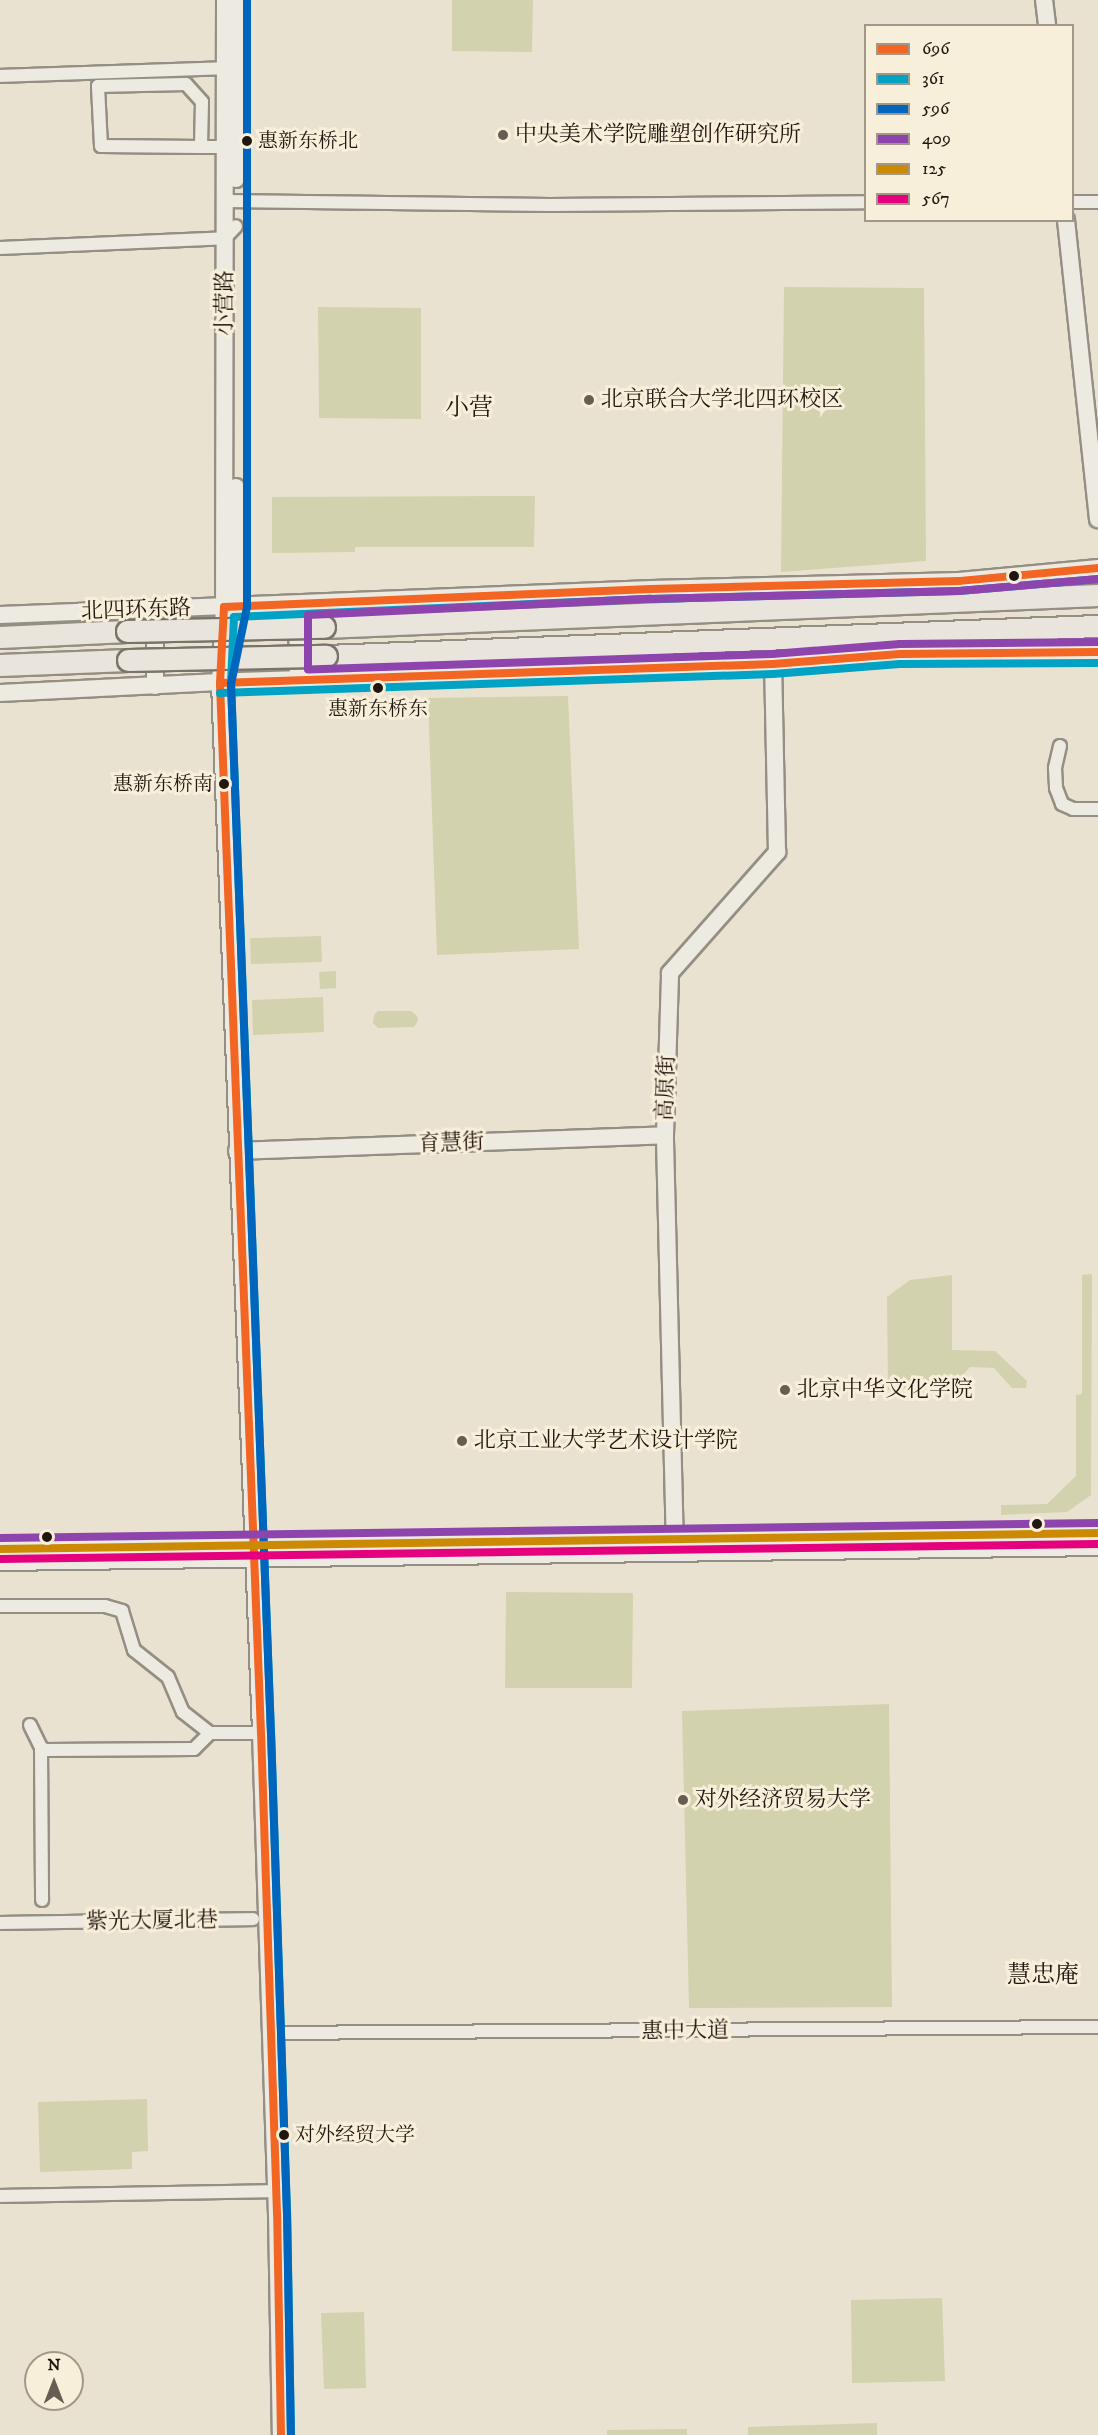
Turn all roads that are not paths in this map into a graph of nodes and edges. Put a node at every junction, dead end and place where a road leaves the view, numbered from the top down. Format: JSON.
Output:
{"nodes":[{"id":1,"x":225,"y":0,"type":"edge"},
{"id":2,"x":237,"y":0,"type":"edge"},
{"id":3,"x":1044,"y":0,"type":"edge"},
{"id":4,"x":1047,"y":24,"type":"edge"},
{"id":5,"x":224,"y":68,"type":"junction"},
{"id":6,"x":0,"y":76,"type":"edge"},
{"id":7,"x":201,"y":147,"type":"junction"},
{"id":8,"x":224,"y":147,"type":"junction"},
{"id":9,"x":230,"y":201,"type":"junction"},
{"id":10,"x":864,"y":202,"type":"edge"},
{"id":11,"x":1074,"y":202,"type":"edge"},
{"id":12,"x":1098,"y":202,"type":"edge"},
{"id":13,"x":1066,"y":222,"type":"edge"},
{"id":14,"x":230,"y":232,"type":"junction"},
{"id":15,"x":0,"y":248,"type":"edge"},
{"id":16,"x":1098,"y":519,"type":"edge"},
{"id":17,"x":1098,"y":568,"type":"edge"},
{"id":18,"x":1098,"y":595,"type":"edge"},
{"id":19,"x":297,"y":605,"type":"junction"},
{"id":20,"x":231,"y":607,"type":"junction"},
{"id":21,"x":154,"y":610,"type":"junction"},
{"id":22,"x":0,"y":615,"type":"edge"},
{"id":23,"x":1098,"y":626,"type":"edge"},
{"id":24,"x":944,"y":632,"type":"junction"},
{"id":25,"x":0,"y":637,"type":"edge"},
{"id":26,"x":1098,"y":652,"type":"edge"},
{"id":27,"x":992,"y":653,"type":"junction"},
{"id":28,"x":773,"y":664,"type":"junction"},
{"id":29,"x":0,"y":665,"type":"edge"},
{"id":30,"x":298,"y":680,"type":"junction"},
{"id":31,"x":220,"y":682,"type":"junction"},
{"id":32,"x":155,"y":686,"type":"junction"},
{"id":33,"x":0,"y":693,"type":"edge"},
{"id":34,"x":1060,"y":746,"type":"dead end"},
{"id":35,"x":1098,"y":809,"type":"edge"},
{"id":36,"x":665,"y":1135,"type":"junction"},
{"id":37,"x":237,"y":1151,"type":"junction"},
{"id":38,"x":1098,"y":1533,"type":"edge"},
{"id":39,"x":675,"y":1545,"type":"junction"},
{"id":40,"x":1098,"y":1546,"type":"edge"},
{"id":41,"x":0,"y":1549,"type":"edge"},
{"id":42,"x":254,"y":1551,"type":"junction"},
{"id":43,"x":0,"y":1562,"type":"edge"},
{"id":44,"x":0,"y":1606,"type":"edge"},
{"id":45,"x":30,"y":1725,"type":"dead end"},
{"id":46,"x":210,"y":1733,"type":"junction"},
{"id":47,"x":261,"y":1733,"type":"junction"},
{"id":48,"x":41,"y":1748,"type":"junction"},
{"id":49,"x":42,"y":1900,"type":"dead end"},
{"id":50,"x":253,"y":1920,"type":"dead end"},
{"id":51,"x":0,"y":1923,"type":"edge"},
{"id":52,"x":1098,"y":2027,"type":"edge"},
{"id":53,"x":271,"y":2033,"type":"junction"},
{"id":54,"x":276,"y":2191,"type":"junction"},
{"id":55,"x":0,"y":2196,"type":"edge"},
{"id":56,"x":281,"y":2435,"type":"edge"}],
"edges":[{"from":1,"to":5,"type":"street","name":"小营路"},
{"from":2,"to":9,"type":"street","name":"小营路"},
{"from":3,"to":4,"type":"street"},
{"from":5,"to":6,"type":"street"},
{"from":5,"to":8,"type":"street","name":"小营路"},
{"from":7,"to":7,"type":"street"},
{"from":7,"to":8,"type":"street"},
{"from":8,"to":9,"type":"street","name":"小营路"},
{"from":9,"to":10,"type":"street"},
{"from":9,"to":14,"type":"street","name":"小营路"},
{"from":11,"to":12,"type":"street"},
{"from":13,"to":16,"type":"street"},
{"from":14,"to":15,"type":"street"},
{"from":14,"to":20,"type":"street","name":"小营路"},
{"from":17,"to":19,"type":"street","name":"北四环东路"},
{"from":18,"to":25,"type":"highway","name":"北四环东路","bridge":true},
{"from":19,"to":20,"type":"street","name":"北四环东路"},
{"from":19,"to":30,"type":"street"},
{"from":20,"to":21,"type":"street","name":"北四环东路"},
{"from":20,"to":31,"type":"street","name":"小营路"},
{"from":21,"to":22,"type":"street","name":"北四环东路"},
{"from":21,"to":32,"type":"street"},
{"from":23,"to":24,"type":"highway"},
{"from":24,"to":27,"type":"highway"},
{"from":24,"to":29,"type":"highway","bridge":true},
{"from":26,"to":27,"type":"street"},
{"from":27,"to":28,"type":"street"},
{"from":28,"to":30,"type":"street"},
{"from":28,"to":36,"type":"street","name":"高原街"},
{"from":30,"to":31,"type":"street"},
{"from":31,"to":32,"type":"street"},
{"from":31,"to":37,"type":"street","name":"小营路"},
{"from":32,"to":33,"type":"street"},
{"from":34,"to":35,"type":"street"},
{"from":36,"to":37,"type":"street","name":"育慧街"},
{"from":36,"to":39,"type":"street","name":"高原街"},
{"from":37,"to":42,"type":"street","name":"小营路"},
{"from":38,"to":39,"type":"street"},
{"from":39,"to":40,"type":"street"},
{"from":39,"to":42,"type":"street"},
{"from":41,"to":42,"type":"street"},
{"from":42,"to":43,"type":"street"},
{"from":42,"to":47,"type":"street","name":"小营路"},
{"from":44,"to":46,"type":"street"},
{"from":45,"to":48,"type":"street"},
{"from":46,"to":47,"type":"street"},
{"from":46,"to":48,"type":"street"},
{"from":47,"to":53,"type":"street","name":"小营路"},
{"from":48,"to":49,"type":"street"},
{"from":50,"to":51,"type":"street","name":"紫光大厦北巷"},
{"from":52,"to":53,"type":"street","name":"惠中大道"},
{"from":53,"to":54,"type":"street","name":"小营路"},
{"from":54,"to":55,"type":"street"},
{"from":54,"to":56,"type":"street","name":"小营路"}]}
